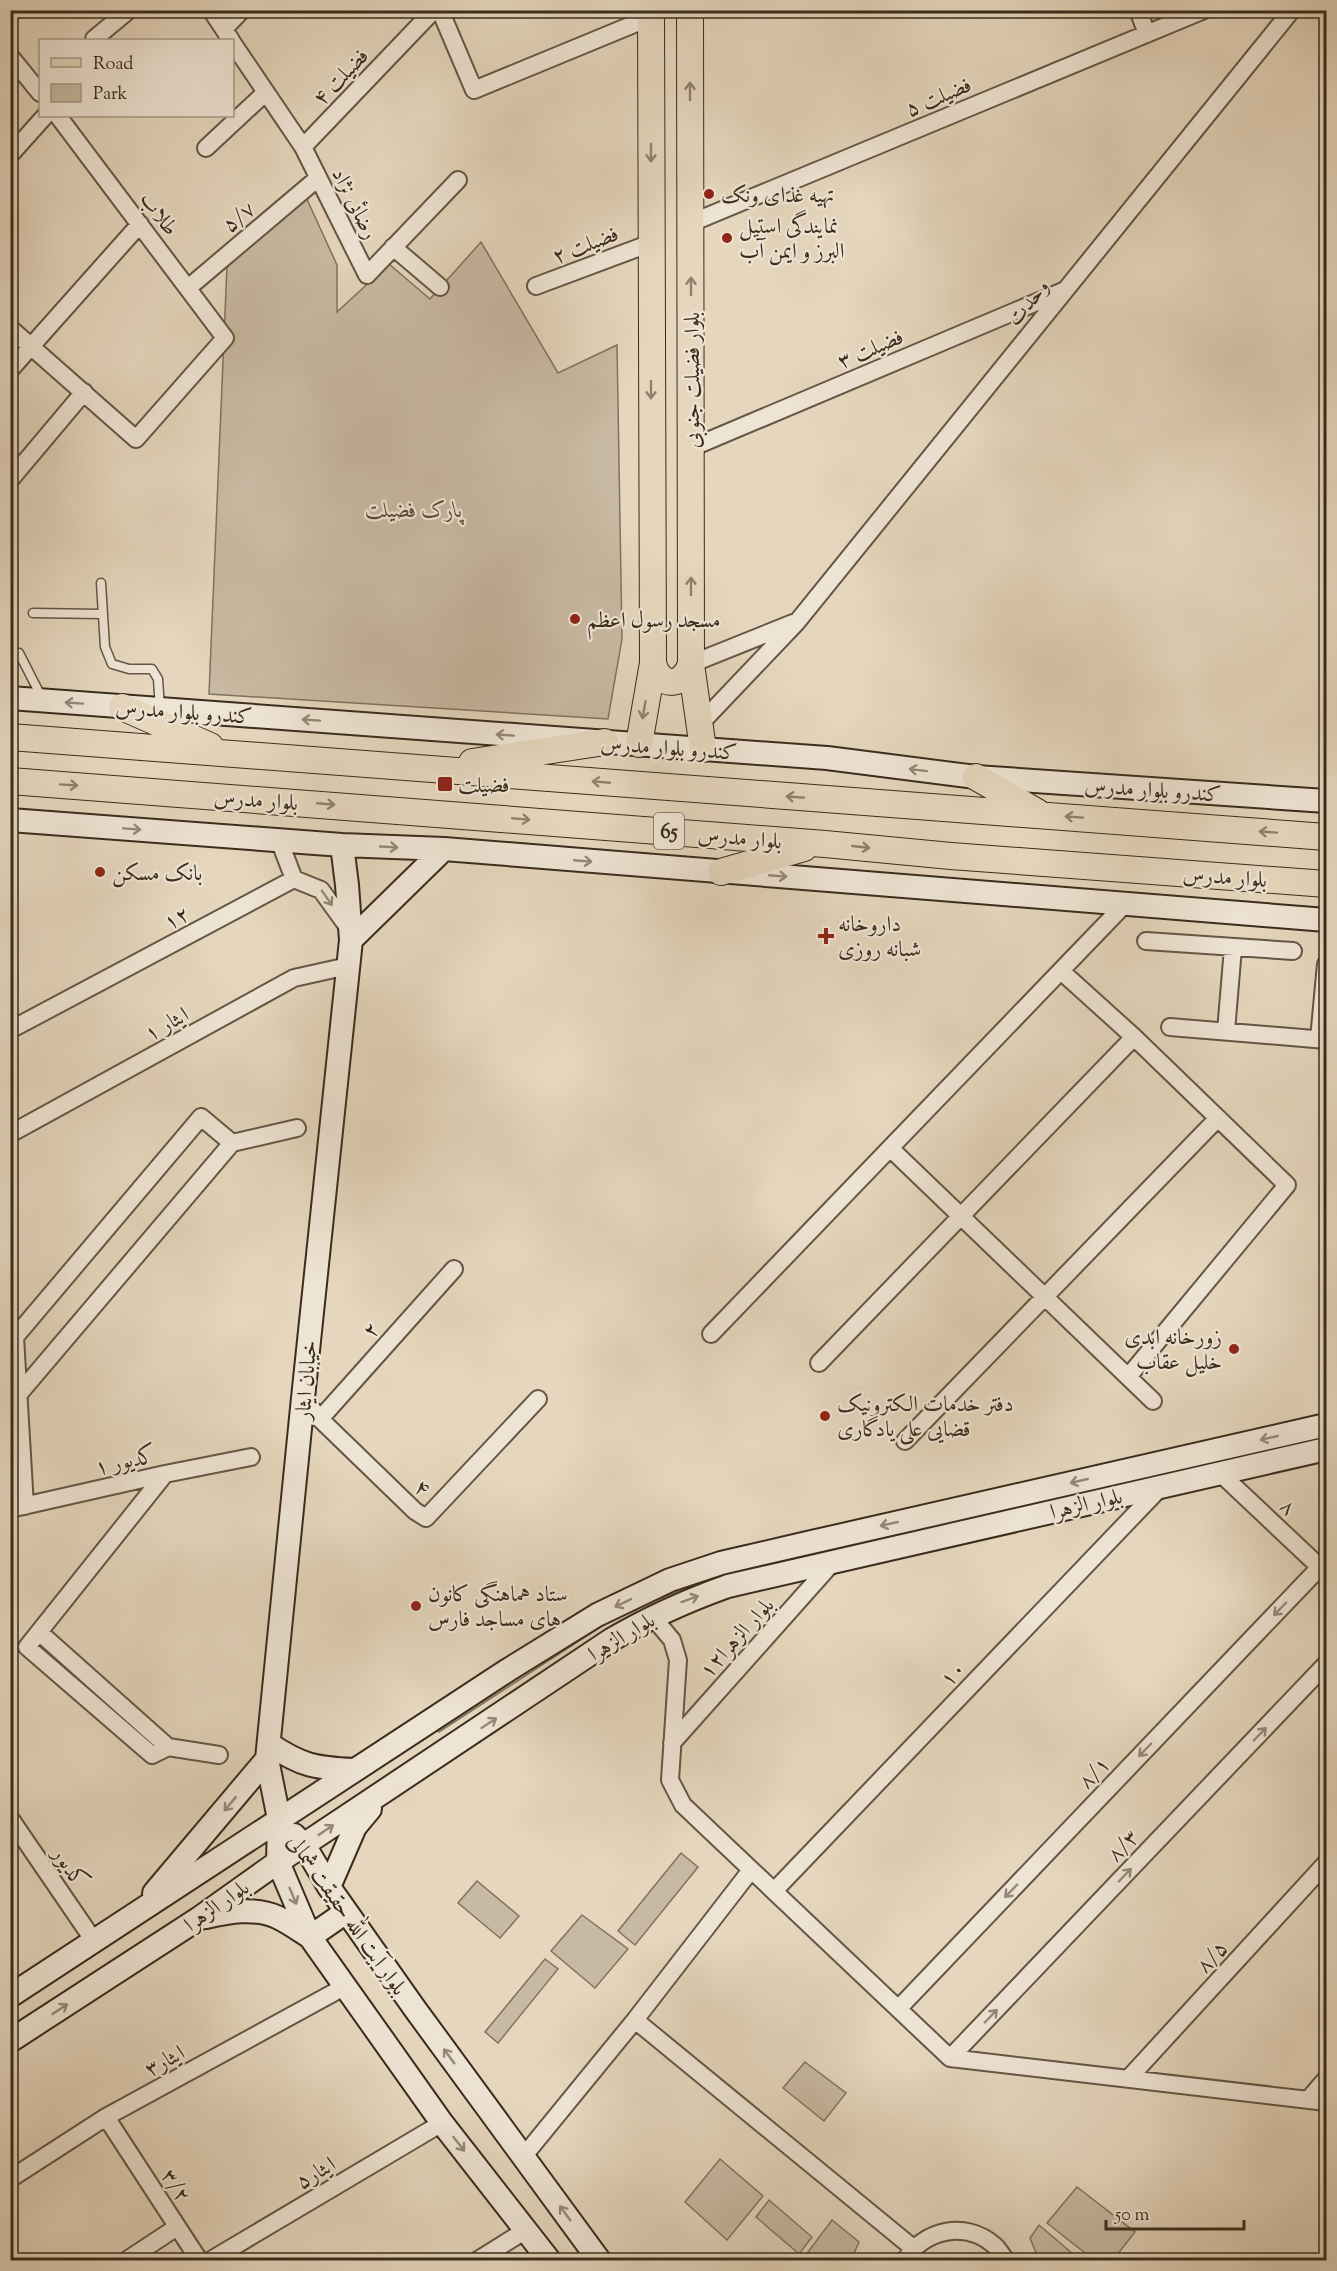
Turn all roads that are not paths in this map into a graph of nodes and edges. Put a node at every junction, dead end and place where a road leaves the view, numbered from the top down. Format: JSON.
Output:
{"nodes":[{"id":1,"x":129,"y":10,"type":"edge"},
{"id":2,"x":211,"y":10,"type":"edge"},
{"id":3,"x":242,"y":10,"type":"edge"},
{"id":4,"x":434,"y":10,"type":"edge"},
{"id":5,"x":440,"y":10,"type":"edge"},
{"id":6,"x":690,"y":10,"type":"edge"},
{"id":7,"x":1138,"y":10,"type":"edge"},
{"id":8,"x":1204,"y":10,"type":"edge"},
{"id":9,"x":1292,"y":10,"type":"edge"},
{"id":10,"x":651,"y":14,"type":"edge"},
{"id":11,"x":1147,"y":34,"type":"junction"},
{"id":12,"x":229,"y":37,"type":"edge"},
{"id":13,"x":94,"y":39,"type":"edge"},
{"id":14,"x":234,"y":44,"type":"edge"},
{"id":15,"x":10,"y":57,"type":"edge"},
{"id":16,"x":39,"y":92,"type":"edge"},
{"id":17,"x":266,"y":92,"type":"junction"},
{"id":18,"x":44,"y":117,"type":"edge"},
{"id":19,"x":59,"y":117,"type":"edge"},
{"id":20,"x":303,"y":147,"type":"junction"},
{"id":21,"x":206,"y":148,"type":"dead end"},
{"id":22,"x":10,"y":155,"type":"edge"},
{"id":23,"x":318,"y":178,"type":"junction"},
{"id":24,"x":458,"y":180,"type":"dead end"},
{"id":25,"x":691,"y":223,"type":"junction"},
{"id":26,"x":140,"y":224,"type":"junction"},
{"id":27,"x":651,"y":243,"type":"junction"},
{"id":28,"x":393,"y":247,"type":"junction"},
{"id":29,"x":536,"y":286,"type":"dead end"},
{"id":30,"x":440,"y":287,"type":"dead end"},
{"id":31,"x":188,"y":288,"type":"junction"},
{"id":32,"x":1066,"y":289,"type":"junction"},
{"id":33,"x":10,"y":328,"type":"edge"},
{"id":34,"x":31,"y":346,"type":"junction"},
{"id":35,"x":651,"y":361,"type":"junction"},
{"id":36,"x":691,"y":362,"type":"junction"},
{"id":37,"x":10,"y":370,"type":"edge"},
{"id":38,"x":84,"y":392,"type":"junction"},
{"id":39,"x":691,"y":448,"type":"junction"},
{"id":40,"x":10,"y":480,"type":"edge"},
{"id":41,"x":101,"y":583,"type":"dead end"},
{"id":42,"x":33,"y":613,"type":"dead end"},
{"id":43,"x":103,"y":614,"type":"junction"},
{"id":44,"x":796,"y":622,"type":"junction"},
{"id":45,"x":10,"y":652,"type":"edge"},
{"id":46,"x":653,"y":663,"type":"junction"},
{"id":47,"x":691,"y":663,"type":"junction"},
{"id":48,"x":10,"y":698,"type":"edge"},
{"id":49,"x":44,"y":701,"type":"junction"},
{"id":50,"x":122,"y":707,"type":"junction"},
{"id":51,"x":160,"y":709,"type":"junction"},
{"id":52,"x":10,"y":737,"type":"edge"},
{"id":53,"x":701,"y":737,"type":"junction"},
{"id":54,"x":605,"y":742,"type":"junction"},
{"id":55,"x":639,"y":744,"type":"junction"},
{"id":56,"x":227,"y":753,"type":"junction"},
{"id":57,"x":427,"y":769,"type":"junction"},
{"id":58,"x":976,"y":777,"type":"junction"},
{"id":59,"x":10,"y":781,"type":"edge"},
{"id":60,"x":1326,"y":801,"type":"edge"},
{"id":61,"x":1042,"y":815,"type":"junction"},
{"id":62,"x":10,"y":820,"type":"edge"},
{"id":63,"x":1326,"y":837,"type":"edge"},
{"id":64,"x":279,"y":840,"type":"junction"},
{"id":65,"x":821,"y":843,"type":"junction"},
{"id":66,"x":342,"y":845,"type":"junction"},
{"id":67,"x":444,"y":849,"type":"junction"},
{"id":68,"x":721,"y":872,"type":"junction"},
{"id":69,"x":294,"y":879,"type":"junction"},
{"id":70,"x":1326,"y":884,"type":"edge"},
{"id":71,"x":1125,"y":904,"type":"junction"},
{"id":72,"x":1326,"y":920,"type":"edge"},
{"id":73,"x":350,"y":935,"type":"junction"},
{"id":74,"x":1146,"y":941,"type":"dead end"},
{"id":75,"x":1233,"y":948,"type":"junction"},
{"id":76,"x":1293,"y":951,"type":"dead end"},
{"id":77,"x":1326,"y":964,"type":"edge"},
{"id":78,"x":348,"y":966,"type":"junction"},
{"id":79,"x":1061,"y":971,"type":"junction"},
{"id":80,"x":1170,"y":1027,"type":"dead end"},
{"id":81,"x":10,"y":1030,"type":"edge"},
{"id":82,"x":1226,"y":1031,"type":"junction"},
{"id":83,"x":1134,"y":1037,"type":"junction"},
{"id":84,"x":1323,"y":1040,"type":"edge"},
{"id":85,"x":1218,"y":1118,"type":"junction"},
{"id":86,"x":297,"y":1128,"type":"dead end"},
{"id":87,"x":10,"y":1134,"type":"edge"},
{"id":88,"x":232,"y":1143,"type":"junction"},
{"id":89,"x":890,"y":1148,"type":"junction"},
{"id":90,"x":961,"y":1216,"type":"junction"},
{"id":91,"x":454,"y":1269,"type":"dead end"},
{"id":92,"x":1045,"y":1297,"type":"junction"},
{"id":93,"x":711,"y":1334,"type":"dead end"},
{"id":94,"x":819,"y":1363,"type":"dead end"},
{"id":95,"x":1128,"y":1377,"type":"junction"},
{"id":96,"x":18,"y":1395,"type":"junction"},
{"id":97,"x":303,"y":1398,"type":"junction"},
{"id":98,"x":538,"y":1399,"type":"dead end"},
{"id":99,"x":1153,"y":1401,"type":"dead end"},
{"id":100,"x":320,"y":1419,"type":"junction"},
{"id":101,"x":1326,"y":1425,"type":"edge"},
{"id":102,"x":905,"y":1441,"type":"dead end"},
{"id":103,"x":1326,"y":1449,"type":"edge"},
{"id":104,"x":250,"y":1457,"type":"dead end"},
{"id":105,"x":1220,"y":1473,"type":"junction"},
{"id":106,"x":165,"y":1474,"type":"junction"},
{"id":107,"x":1162,"y":1486,"type":"junction"},
{"id":108,"x":18,"y":1507,"type":"edge"},
{"id":109,"x":834,"y":1561,"type":"junction"},
{"id":110,"x":1323,"y":1570,"type":"edge"},
{"id":111,"x":651,"y":1616,"type":"junction"},
{"id":112,"x":1326,"y":1664,"type":"edge"},
{"id":113,"x":672,"y":1743,"type":"junction"},
{"id":114,"x":268,"y":1752,"type":"junction"},
{"id":115,"x":219,"y":1755,"type":"dead end"},
{"id":116,"x":354,"y":1770,"type":"junction"},
{"id":117,"x":381,"y":1794,"type":"junction"},
{"id":118,"x":10,"y":1818,"type":"edge"},
{"id":119,"x":279,"y":1819,"type":"junction"},
{"id":120,"x":304,"y":1845,"type":"junction"},
{"id":121,"x":278,"y":1862,"type":"junction"},
{"id":122,"x":1326,"y":1863,"type":"edge"},
{"id":123,"x":751,"y":1870,"type":"junction"},
{"id":124,"x":329,"y":1887,"type":"junction"},
{"id":125,"x":774,"y":1891,"type":"junction"},
{"id":126,"x":139,"y":1912,"type":"junction"},
{"id":127,"x":346,"y":1912,"type":"junction"},
{"id":128,"x":198,"y":1919,"type":"junction"},
{"id":129,"x":310,"y":1937,"type":"junction"},
{"id":130,"x":94,"y":1941,"type":"junction"},
{"id":131,"x":344,"y":1987,"type":"junction"},
{"id":132,"x":10,"y":1996,"type":"edge"},
{"id":133,"x":898,"y":2009,"type":"junction"},
{"id":134,"x":635,"y":2020,"type":"junction"},
{"id":135,"x":10,"y":2041,"type":"edge"},
{"id":136,"x":950,"y":2058,"type":"junction"},
{"id":137,"x":1128,"y":2079,"type":"junction"},
{"id":138,"x":1326,"y":2079,"type":"edge"},
{"id":139,"x":1308,"y":2100,"type":"junction"},
{"id":140,"x":1326,"y":2102,"type":"edge"},
{"id":141,"x":106,"y":2117,"type":"junction"},
{"id":142,"x":442,"y":2123,"type":"junction"},
{"id":143,"x":523,"y":2157,"type":"junction"},
{"id":144,"x":10,"y":2179,"type":"edge"},
{"id":145,"x":177,"y":2227,"type":"junction"},
{"id":146,"x":526,"y":2230,"type":"junction"},
{"id":147,"x":909,"y":2254,"type":"edge"},
{"id":148,"x":127,"y":2260,"type":"edge"},
{"id":149,"x":199,"y":2260,"type":"edge"},
{"id":150,"x":210,"y":2260,"type":"edge"},
{"id":151,"x":478,"y":2260,"type":"edge"},
{"id":152,"x":549,"y":2260,"type":"edge"},
{"id":153,"x":599,"y":2260,"type":"edge"},
{"id":154,"x":1006,"y":2260,"type":"edge"}],
"edges":[{"from":1,"to":13,"type":"street"},
{"from":2,"to":12,"type":"street","name":"رضائی نژاد"},
{"from":3,"to":12,"type":"street"},
{"from":4,"to":20,"type":"street","name":"فضیلت ۴"},
{"from":5,"to":10,"type":"street"},
{"from":25,"to":6,"type":"main road","name":"بلوار فضیلت جنوبی","one_way":true},
{"from":7,"to":11,"type":"street"},
{"from":8,"to":11,"type":"street","name":"فضیلت ۵"},
{"from":9,"to":32,"type":"street","name":"وحدت"},
{"from":10,"to":27,"type":"main road","name":"بلوار فضیلت جنوبی","one_way":true},
{"from":11,"to":25,"type":"street","name":"فضیلت ۵"},
{"from":14,"to":17,"type":"street","name":"رضائی نژاد"},
{"from":15,"to":16,"type":"street"},
{"from":17,"to":20,"type":"street","name":"رضائی نژاد"},
{"from":17,"to":21,"type":"street"},
{"from":18,"to":22,"type":"street"},
{"from":19,"to":26,"type":"street","name":"طلاب"},
{"from":20,"to":23,"type":"street","name":"رضائی نژاد"},
{"from":23,"to":28,"type":"street","name":"رضائی نژاد"},
{"from":23,"to":31,"type":"street","name":"۵/۷"},
{"from":24,"to":28,"type":"street","name":"رضائی نژاد"},
{"from":36,"to":25,"type":"main road","name":"بلوار فضیلت جنوبی","one_way":true},
{"from":26,"to":31,"type":"street","name":"طلاب"},
{"from":26,"to":34,"type":"street"},
{"from":27,"to":29,"type":"street","name":"فضیلت ۲"},
{"from":27,"to":35,"type":"main road","name":"بلوار فضیلت جنوبی"},
{"from":28,"to":30,"type":"street"},
{"from":31,"to":38,"type":"street","name":"طلاب"},
{"from":32,"to":39,"type":"street","name":"فضیلت ۳"},
{"from":32,"to":44,"type":"street","name":"وحدت"},
{"from":33,"to":34,"type":"street"},
{"from":34,"to":37,"type":"street"},
{"from":34,"to":38,"type":"street"},
{"from":35,"to":36,"type":"main road"},
{"from":35,"to":46,"type":"main road","name":"بلوار فضیلت جنوبی","one_way":true},
{"from":36,"to":39,"type":"main road","name":"بلوار فضیلت جنوبی"},
{"from":38,"to":40,"type":"street"},
{"from":47,"to":39,"type":"main road","name":"بلوار فضیلت جنوبی","one_way":true},
{"from":41,"to":43,"type":"lane"},
{"from":42,"to":43,"type":"lane"},
{"from":43,"to":51,"type":"lane"},
{"from":44,"to":47,"type":"street"},
{"from":44,"to":53,"type":"street","name":"وحدت"},
{"from":45,"to":49,"type":"lane"},
{"from":46,"to":47,"type":"main road"},
{"from":46,"to":55,"type":"main road","name":"بلوار فضیلت جنوبی","one_way":true},
{"from":47,"to":53,"type":"main road","name":"بلوار فضیلت جنوبی"},
{"from":48,"to":49,"type":"main road","name":"کندرو بلوار مدرس"},
{"from":50,"to":49,"type":"main road","name":"کندرو بلوار مدرس","one_way":true},
{"from":50,"to":51,"type":"main road","name":"کندرو بلوار مدرس"},
{"from":50,"to":56,"type":"main road"},
{"from":54,"to":51,"type":"main road","name":"کندرو بلوار مدرس","one_way":true},
{"from":52,"to":56,"type":"main road","name":"بلوار مدرس","number":"65"},
{"from":53,"to":55,"type":"main road","name":"کندرو بلوار مدرس"},
{"from":58,"to":53,"type":"main road","name":"کندرو بلوار مدرس","one_way":true},
{"from":54,"to":55,"type":"main road","name":"کندرو بلوار مدرس"},
{"from":54,"to":57,"type":"main road"},
{"from":56,"to":57,"type":"main road","name":"بلوار مدرس","number":"65"},
{"from":61,"to":57,"type":"main road","name":"بلوار مدرس","number":"65","one_way":true},
{"from":58,"to":60,"type":"main road","name":"کندرو بلوار مدرس"},
{"from":58,"to":61,"type":"main road"},
{"from":59,"to":65,"type":"main road","name":"بلوار مدرس","number":"65","one_way":true},
{"from":63,"to":61,"type":"main road","name":"بلوار مدرس","number":"65","one_way":true},
{"from":62,"to":64,"type":"main road","one_way":true},
{"from":64,"to":66,"type":"main road"},
{"from":64,"to":69,"type":"street"},
{"from":65,"to":68,"type":"main road"},
{"from":65,"to":70,"type":"main road","name":"بلوار مدرس","number":"65","one_way":true},
{"from":66,"to":67,"type":"main road","one_way":true},
{"from":66,"to":73,"type":"main road"},
{"from":67,"to":68,"type":"main road","one_way":true},
{"from":67,"to":73,"type":"main road"},
{"from":68,"to":71,"type":"main road","one_way":true},
{"from":69,"to":73,"type":"street","one_way":true},
{"from":69,"to":81,"type":"street","name":"۱۲"},
{"from":71,"to":72,"type":"main road"},
{"from":71,"to":79,"type":"street"},
{"from":73,"to":78,"type":"main road","name":"خیابان ایثار"},
{"from":74,"to":75,"type":"street"},
{"from":75,"to":76,"type":"street"},
{"from":75,"to":82,"type":"street"},
{"from":77,"to":84,"type":"street"},
{"from":78,"to":87,"type":"street","name":"ایثار ۱"},
{"from":78,"to":97,"type":"main road","name":"خیابان ایثار"},
{"from":79,"to":83,"type":"street"},
{"from":79,"to":89,"type":"street"},
{"from":80,"to":82,"type":"street"},
{"from":82,"to":84,"type":"street"},
{"from":83,"to":85,"type":"street"},
{"from":83,"to":90,"type":"street"},
{"from":85,"to":92,"type":"street"},
{"from":85,"to":95,"type":"street"},
{"from":86,"to":88,"type":"street"},
{"from":88,"to":96,"type":"street"},
{"from":88,"to":96,"type":"street"},
{"from":89,"to":90,"type":"street"},
{"from":89,"to":93,"type":"street"},
{"from":90,"to":92,"type":"street"},
{"from":90,"to":94,"type":"street"},
{"from":91,"to":100,"type":"street","name":"۲"},
{"from":92,"to":95,"type":"street"},
{"from":92,"to":102,"type":"street"},
{"from":95,"to":99,"type":"street"},
{"from":96,"to":108,"type":"street"},
{"from":97,"to":100,"type":"street","name":"۴"},
{"from":97,"to":114,"type":"main road","name":"خیابان ایثار"},
{"from":98,"to":100,"type":"street","name":"۴"},
{"from":101,"to":116,"type":"main road","name":"بلوار الزهرا","one_way":true},
{"from":103,"to":105,"type":"main road","name":"بلوار الزهرا"},
{"from":104,"to":106,"type":"street","name":"کدیور ۱"},
{"from":105,"to":107,"type":"main road","name":"بلوار الزهرا"},
{"from":105,"to":110,"type":"street","name":"۸"},
{"from":106,"to":108,"type":"street","name":"کدیور ۱"},
{"from":106,"to":115,"type":"street"},
{"from":107,"to":109,"type":"main road","name":"بلوار الزهرا"},
{"from":107,"to":125,"type":"street","name":"۱۰"},
{"from":111,"to":109,"type":"main road","name":"بلوار الزهرا","one_way":true},
{"from":109,"to":113,"type":"street","name":"بلوار الزهرا۱۲"},
{"from":110,"to":133,"type":"street","name":"۸/۱","one_way":true},
{"from":111,"to":113,"type":"street"},
{"from":117,"to":111,"type":"main road","name":"بلوار الزهرا","one_way":true},
{"from":136,"to":112,"type":"street","name":"۸/۳","one_way":true},
{"from":113,"to":123,"type":"street"},
{"from":114,"to":116,"type":"main road"},
{"from":114,"to":119,"type":"main road","name":"خیابان ایثار"},
{"from":114,"to":126,"type":"main road","one_way":true},
{"from":116,"to":119,"type":"main road","name":"بلوار الزهرا"},
{"from":120,"to":117,"type":"main road","name":"بلوار الزهرا","one_way":true},
{"from":117,"to":124,"type":"main road"},
{"from":118,"to":130,"type":"street","name":"کدیور"},
{"from":119,"to":120,"type":"main road","name":"بلوار آیت الله حقیقت شمالی"},
{"from":119,"to":121,"type":"main road","name":"بلوار آیت الله حقیقت شمالی"},
{"from":119,"to":126,"type":"main road","name":"بلوار الزهرا"},
{"from":120,"to":121,"type":"main road","name":"بلوار الزهرا"},
{"from":120,"to":124,"type":"main road","name":"بلوار آیت الله حقیقت شمالی"},
{"from":121,"to":128,"type":"main road","name":"بلوار الزهرا"},
{"from":121,"to":129,"type":"main road","name":"بلوار آیت الله حقیقت شمالی","one_way":true},
{"from":122,"to":137,"type":"street","name":"۸/۵"},
{"from":123,"to":125,"type":"street"},
{"from":123,"to":134,"type":"street"},
{"from":124,"to":127,"type":"main road","name":"بلوار آیت الله حقیقت شمالی"},
{"from":125,"to":133,"type":"street"},
{"from":126,"to":130,"type":"main road","name":"بلوار الزهرا"},
{"from":127,"to":129,"type":"main road"},
{"from":143,"to":127,"type":"main road","name":"بلوار آیت الله حقیقت شمالی","one_way":true},
{"from":128,"to":129,"type":"main road"},
{"from":135,"to":128,"type":"main road","name":"بلوار الزهرا","one_way":true},
{"from":129,"to":131,"type":"main road","name":"بلوار آیت الله حقیقت شمالی"},
{"from":130,"to":132,"type":"main road","name":"بلوار الزهرا"},
{"from":131,"to":141,"type":"street","name":"ایثار۳"},
{"from":131,"to":142,"type":"main road","name":"بلوار آیت الله حقیقت شمالی"},
{"from":133,"to":136,"type":"street"},
{"from":134,"to":143,"type":"street"},
{"from":134,"to":147,"type":"street"},
{"from":136,"to":137,"type":"street"},
{"from":137,"to":139,"type":"street"},
{"from":138,"to":139,"type":"street"},
{"from":139,"to":140,"type":"street"},
{"from":141,"to":144,"type":"street","name":"ایثار۳"},
{"from":141,"to":145,"type":"street","name":"۳/۲"},
{"from":142,"to":146,"type":"main road","name":"بلوار آیت الله حقیقت شمالی","one_way":true},
{"from":142,"to":150,"type":"street","name":"ایثار۵"},
{"from":153,"to":143,"type":"main road","name":"بلوار آیت الله حقیقت شمالی","one_way":true},
{"from":145,"to":148,"type":"street","name":"۳/۲"},
{"from":145,"to":149,"type":"street"},
{"from":146,"to":151,"type":"street"},
{"from":146,"to":152,"type":"main road","name":"بلوار آیت الله حقیقت شمالی"},
{"from":147,"to":154,"type":"street"}]}
